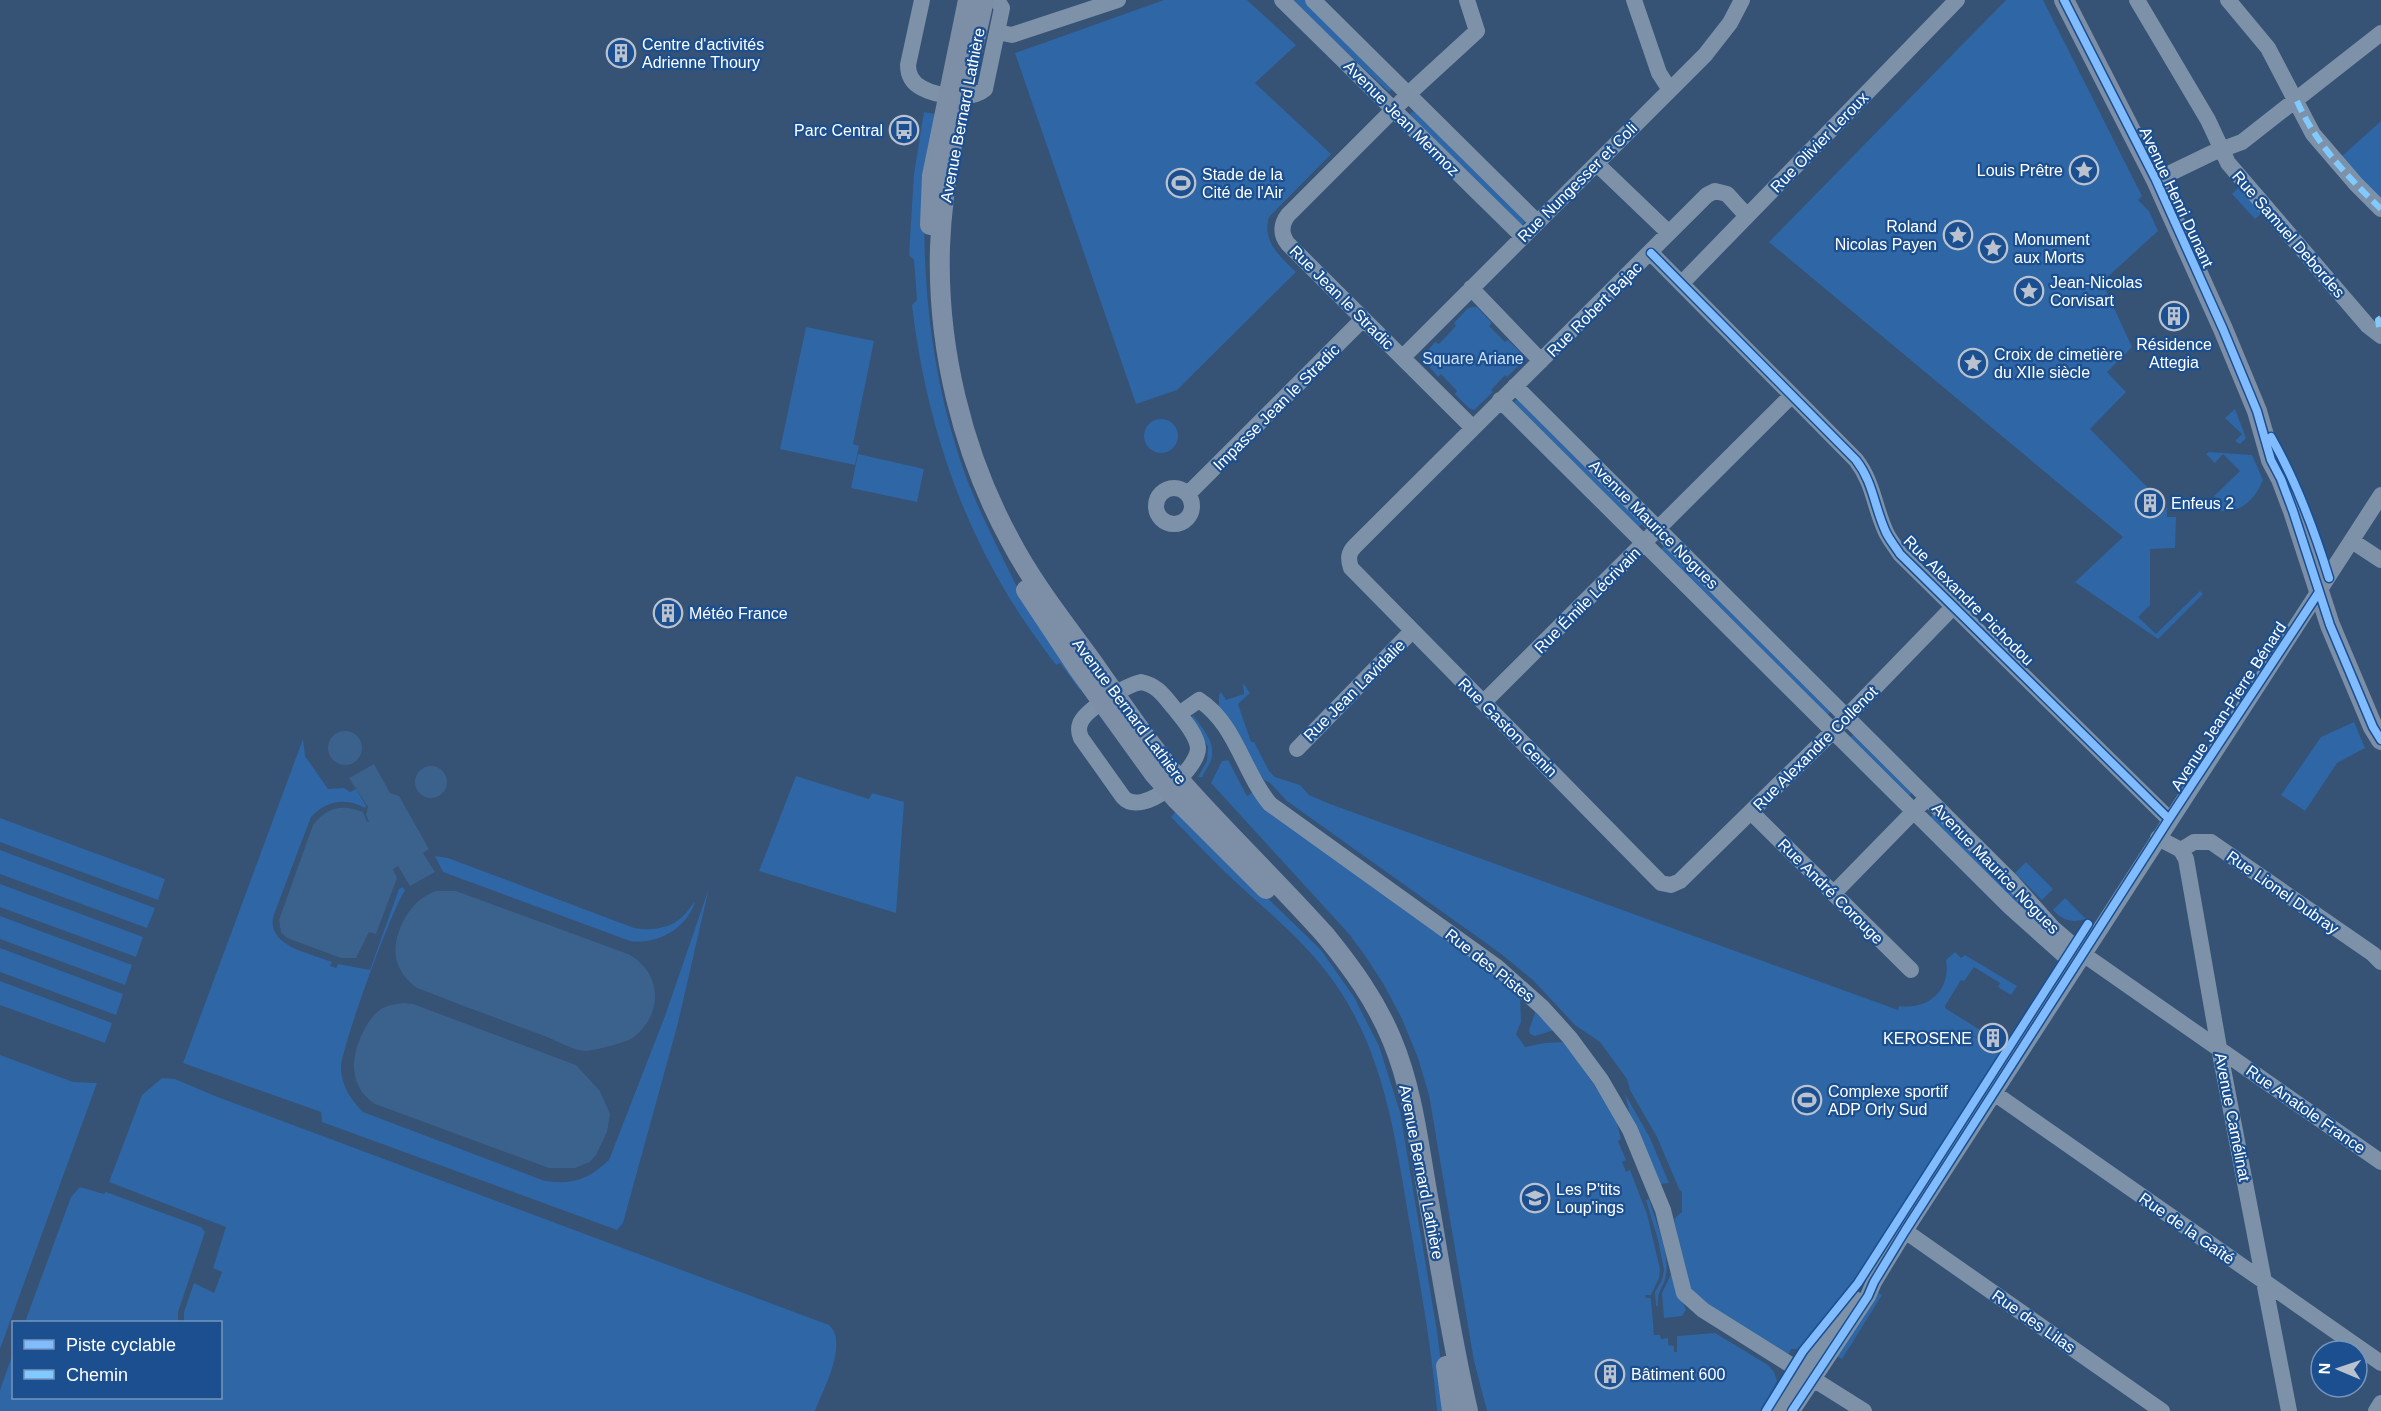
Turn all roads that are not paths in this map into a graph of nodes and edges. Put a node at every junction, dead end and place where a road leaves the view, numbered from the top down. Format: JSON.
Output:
{"nodes":[{"id":1,"x":922,"y":0,"type":"edge"},
{"id":2,"x":968,"y":0,"type":"edge"},
{"id":3,"x":984,"y":0,"type":"edge"},
{"id":4,"x":997,"y":0,"type":"edge"},
{"id":5,"x":1118,"y":0,"type":"edge"},
{"id":6,"x":1282,"y":0,"type":"edge"},
{"id":7,"x":1313,"y":0,"type":"edge"},
{"id":8,"x":1467,"y":0,"type":"edge"},
{"id":9,"x":1634,"y":0,"type":"edge"},
{"id":10,"x":1742,"y":0,"type":"edge"},
{"id":11,"x":1957,"y":0,"type":"edge"},
{"id":12,"x":2064,"y":0,"type":"edge"},
{"id":13,"x":2137,"y":0,"type":"edge"},
{"id":14,"x":2228,"y":0,"type":"edge"},
{"id":15,"x":997,"y":33,"type":"junction"},
{"id":16,"x":2381,"y":33,"type":"edge"},
{"id":17,"x":1670,"y":90,"type":"junction"},
{"id":18,"x":1409,"y":94,"type":"junction"},
{"id":19,"x":955,"y":96,"type":"junction"},
{"id":20,"x":2296,"y":101,"type":"junction"},
{"id":21,"x":1394,"y":109,"type":"junction"},
{"id":22,"x":2222,"y":150,"type":"junction"},
{"id":23,"x":1597,"y":164,"type":"junction"},
{"id":24,"x":2156,"y":180,"type":"junction"},
{"id":25,"x":2381,"y":208,"type":"edge"},
{"id":26,"x":1748,"y":216,"type":"junction"},
{"id":27,"x":1537,"y":222,"type":"junction"},
{"id":28,"x":1669,"y":233,"type":"junction"},
{"id":29,"x":1522,"y":236,"type":"junction"},
{"id":30,"x":1651,"y":253,"type":"junction"},
{"id":31,"x":1682,"y":283,"type":"junction"},
{"id":32,"x":1471,"y":288,"type":"junction"},
{"id":33,"x":1364,"y":319,"type":"junction"},
{"id":34,"x":2381,"y":336,"type":"edge"},
{"id":35,"x":1403,"y":357,"type":"junction"},
{"id":36,"x":1541,"y":361,"type":"junction"},
{"id":37,"x":1515,"y":386,"type":"junction"},
{"id":38,"x":1791,"y":396,"type":"junction"},
{"id":39,"x":1500,"y":400,"type":"junction"},
{"id":40,"x":1473,"y":428,"type":"junction"},
{"id":41,"x":1188,"y":494,"type":"dead end"},
{"id":42,"x":2381,"y":495,"type":"edge"},
{"id":43,"x":1658,"y":528,"type":"junction"},
{"id":44,"x":2352,"y":540,"type":"junction"},
{"id":45,"x":1644,"y":544,"type":"junction"},
{"id":46,"x":2381,"y":560,"type":"edge"},
{"id":47,"x":1349,"y":563,"type":"joint"},
{"id":48,"x":2324,"y":585,"type":"junction"},
{"id":49,"x":1954,"y":606,"type":"junction"},
{"id":50,"x":1412,"y":632,"type":"junction"},
{"id":51,"x":1109,"y":698,"type":"junction"},
{"id":52,"x":1484,"y":702,"type":"junction"},
{"id":53,"x":1179,"y":714,"type":"junction"},
{"id":54,"x":1846,"y":717,"type":"junction"},
{"id":55,"x":2381,"y":729,"type":"edge"},
{"id":56,"x":1832,"y":732,"type":"junction"},
{"id":57,"x":2381,"y":740,"type":"edge"},
{"id":58,"x":1297,"y":748,"type":"dead end"},
{"id":59,"x":1173,"y":784,"type":"junction"},
{"id":60,"x":1927,"y":798,"type":"junction"},
{"id":61,"x":1914,"y":811,"type":"junction"},
{"id":62,"x":1751,"y":812,"type":"junction"},
{"id":63,"x":2169,"y":819,"type":"junction"},
{"id":64,"x":2158,"y":838,"type":"junction"},
{"id":65,"x":2181,"y":850,"type":"junction"},
{"id":66,"x":1671,"y":885,"type":"joint"},
{"id":67,"x":1834,"y":893,"type":"junction"},
{"id":68,"x":2083,"y":954,"type":"junction"},
{"id":69,"x":2381,"y":962,"type":"edge"},
{"id":70,"x":1911,"y":970,"type":"dead end"},
{"id":71,"x":2219,"y":1048,"type":"junction"},
{"id":72,"x":1994,"y":1093,"type":"junction"},
{"id":73,"x":2381,"y":1162,"type":"edge"},
{"id":74,"x":1905,"y":1231,"type":"junction"},
{"id":75,"x":2265,"y":1283,"type":"junction"},
{"id":76,"x":2381,"y":1363,"type":"edge"},
{"id":77,"x":1808,"y":1376,"type":"junction"},
{"id":78,"x":2381,"y":1403,"type":"edge"},
{"id":79,"x":1452,"y":1411,"type":"edge"},
{"id":80,"x":1468,"y":1411,"type":"edge"},
{"id":81,"x":1778,"y":1411,"type":"edge"},
{"id":82,"x":1792,"y":1411,"type":"edge"},
{"id":83,"x":1864,"y":1411,"type":"edge"},
{"id":84,"x":2162,"y":1411,"type":"edge"},
{"id":85,"x":2289,"y":1411,"type":"edge"},
{"id":86,"x":2376,"y":1411,"type":"edge"}],
"edges":[{"from":1,"to":19,"type":"street"},
{"from":2,"to":19,"type":"main road","name":"Avenue Bernard Lathière"},
{"from":3,"to":19,"type":"main road","name":"Avenue Bernard Lathière"},
{"from":4,"to":15,"type":"street"},
{"from":5,"to":15,"type":"street"},
{"from":6,"to":21,"type":"street","name":"Avenue Jean Mermoz"},
{"from":7,"to":18,"type":"street","name":"Avenue Jean Mermoz"},
{"from":8,"to":18,"type":"street"},
{"from":9,"to":17,"type":"street"},
{"from":10,"to":17,"type":"street","name":"Rue Nungesser et Coli"},
{"from":11,"to":26,"type":"street","name":"Rue Olivier Leroux"},
{"from":12,"to":24,"type":"main road","name":"Avenue Henri Dunant"},
{"from":13,"to":22,"type":"street","name":"Rue Samuel Debordes"},
{"from":14,"to":20,"type":"street"},
{"from":15,"to":19,"type":"street"},
{"from":16,"to":20,"type":"street"},
{"from":17,"to":23,"type":"street","name":"Rue Nungesser et Coli"},
{"from":18,"to":21,"type":"street"},
{"from":18,"to":27,"type":"street","name":"Avenue Jean Mermoz"},
{"from":19,"to":51,"type":"main road","name":"Avenue Bernard Lathière"},
{"from":20,"to":22,"type":"street"},
{"from":20,"to":25,"type":"street"},
{"from":21,"to":29,"type":"street","name":"Avenue Jean Mermoz"},
{"from":21,"to":33,"type":"street","name":"Rue Jean le Stradic"},
{"from":22,"to":24,"type":"street"},
{"from":22,"to":34,"type":"street","name":"Rue Samuel Debordes"},
{"from":23,"to":27,"type":"street","name":"Rue Nungesser et Coli"},
{"from":23,"to":28,"type":"street"},
{"from":24,"to":48,"type":"main road","name":"Avenue Henri Dunant"},
{"from":26,"to":28,"type":"street","name":"Rue Robert Bajac"},
{"from":26,"to":31,"type":"street","name":"Rue Olivier Leroux"},
{"from":27,"to":29,"type":"street","name":"Rue Nungesser et Coli"},
{"from":28,"to":30,"type":"street","name":"Rue Robert Bajac"},
{"from":29,"to":32,"type":"street","name":"Rue Nungesser et Coli"},
{"from":30,"to":31,"type":"street","name":"Rue Alexandre Pichodou"},
{"from":30,"to":36,"type":"street","name":"Rue Robert Bajac"},
{"from":31,"to":38,"type":"street","name":"Rue Alexandre Pichodou"},
{"from":32,"to":35,"type":"street","name":"Rue Nungesser et Coli"},
{"from":32,"to":36,"type":"street"},
{"from":33,"to":35,"type":"street","name":"Rue Jean le Stradic"},
{"from":33,"to":41,"type":"street","name":"Impasse Jean le Stradic"},
{"from":35,"to":40,"type":"street","name":"Rue Jean le Stradic"},
{"from":36,"to":37,"type":"street","name":"Rue Robert Bajac"},
{"from":37,"to":39,"type":"street","name":"Rue Robert Bajac"},
{"from":37,"to":43,"type":"street","name":"Avenue Maurice Nogues"},
{"from":38,"to":43,"type":"street","name":"Rue Émile Lécrivain"},
{"from":38,"to":49,"type":"street","name":"Rue Alexandre Pichodou"},
{"from":39,"to":40,"type":"street","name":"Rue Robert Bajac"},
{"from":39,"to":45,"type":"street","name":"Avenue Maurice Nogues"},
{"from":40,"to":47,"type":"street","name":"Rue Robert Bajac"},
{"from":42,"to":44,"type":"street","name":"Avenue Jean-Pierre Bénard"},
{"from":43,"to":45,"type":"street","name":"Rue Émile Lécrivain"},
{"from":43,"to":54,"type":"street","name":"Avenue Maurice Nogues"},
{"from":44,"to":46,"type":"street"},
{"from":44,"to":48,"type":"street","name":"Avenue Jean-Pierre Bénard"},
{"from":45,"to":52,"type":"street","name":"Rue Émile Lécrivain"},
{"from":45,"to":56,"type":"street","name":"Avenue Maurice Nogues"},
{"from":47,"to":50,"type":"street","name":"Rue Gaston Genin"},
{"from":48,"to":55,"type":"main road"},
{"from":48,"to":57,"type":"main road"},
{"from":48,"to":63,"type":"street","name":"Avenue Jean-Pierre Bénard"},
{"from":49,"to":54,"type":"street","name":"Rue Alexandre Collenot"},
{"from":49,"to":63,"type":"street","name":"Rue Alexandre Pichodou"},
{"from":50,"to":52,"type":"street","name":"Rue Gaston Genin"},
{"from":50,"to":58,"type":"street","name":"Rue Jean Lavidalie"},
{"from":51,"to":53,"type":"street"},
{"from":51,"to":59,"type":"main road","name":"Avenue Bernard Lathière"},
{"from":51,"to":59,"type":"street"},
{"from":52,"to":66,"type":"street","name":"Rue Gaston Genin"},
{"from":53,"to":59,"type":"street"},
{"from":53,"to":77,"type":"street","name":"Rue des Pistes"},
{"from":54,"to":56,"type":"street","name":"Rue Alexandre Collenot"},
{"from":54,"to":60,"type":"street","name":"Avenue Maurice Nogues"},
{"from":56,"to":61,"type":"street","name":"Avenue Maurice Nogues"},
{"from":56,"to":62,"type":"street","name":"Rue Alexandre Collenot"},
{"from":59,"to":79,"type":"main road","name":"Avenue Bernard Lathière"},
{"from":59,"to":80,"type":"main road","name":"Avenue Bernard Lathière"},
{"from":60,"to":61,"type":"street"},
{"from":60,"to":68,"type":"street","name":"Avenue Maurice Nogues"},
{"from":61,"to":67,"type":"street"},
{"from":61,"to":68,"type":"street","name":"Avenue Maurice Nogues"},
{"from":62,"to":66,"type":"street","name":"Rue Alexandre Collenot"},
{"from":62,"to":67,"type":"street","name":"Rue André Corouge"},
{"from":63,"to":64,"type":"street","name":"Avenue Jean-Pierre Bénard"},
{"from":64,"to":65,"type":"street"},
{"from":64,"to":68,"type":"street","name":"Avenue Jean-Pierre Bénard"},
{"from":65,"to":69,"type":"street","name":"Rue Lionel Dubray"},
{"from":65,"to":71,"type":"street","name":"Avenue Camélinat"},
{"from":67,"to":70,"type":"street","name":"Rue André Corouge"},
{"from":68,"to":71,"type":"street","name":"Rue Anatole France"},
{"from":68,"to":72,"type":"street","name":"Avenue Jean-Pierre Bénard"},
{"from":71,"to":73,"type":"street","name":"Rue Anatole France"},
{"from":71,"to":75,"type":"street","name":"Avenue Camélinat"},
{"from":72,"to":74,"type":"street","name":"Avenue Jean-Pierre Bénard"},
{"from":72,"to":75,"type":"street","name":"Rue de la Gaîté"},
{"from":74,"to":77,"type":"street","name":"Avenue Jean-Pierre Bénard"},
{"from":74,"to":84,"type":"street","name":"Rue des Lilas"},
{"from":75,"to":76,"type":"street","name":"Rue de la Gaîté"},
{"from":75,"to":85,"type":"street","name":"Avenue Camélinat"},
{"from":77,"to":81,"type":"street","name":"Avenue Jean-Pierre Bénard"},
{"from":77,"to":82,"type":"street","name":"Avenue Jean-Pierre Bénard"},
{"from":77,"to":83,"type":"street"},
{"from":78,"to":86,"type":"street"}]}
